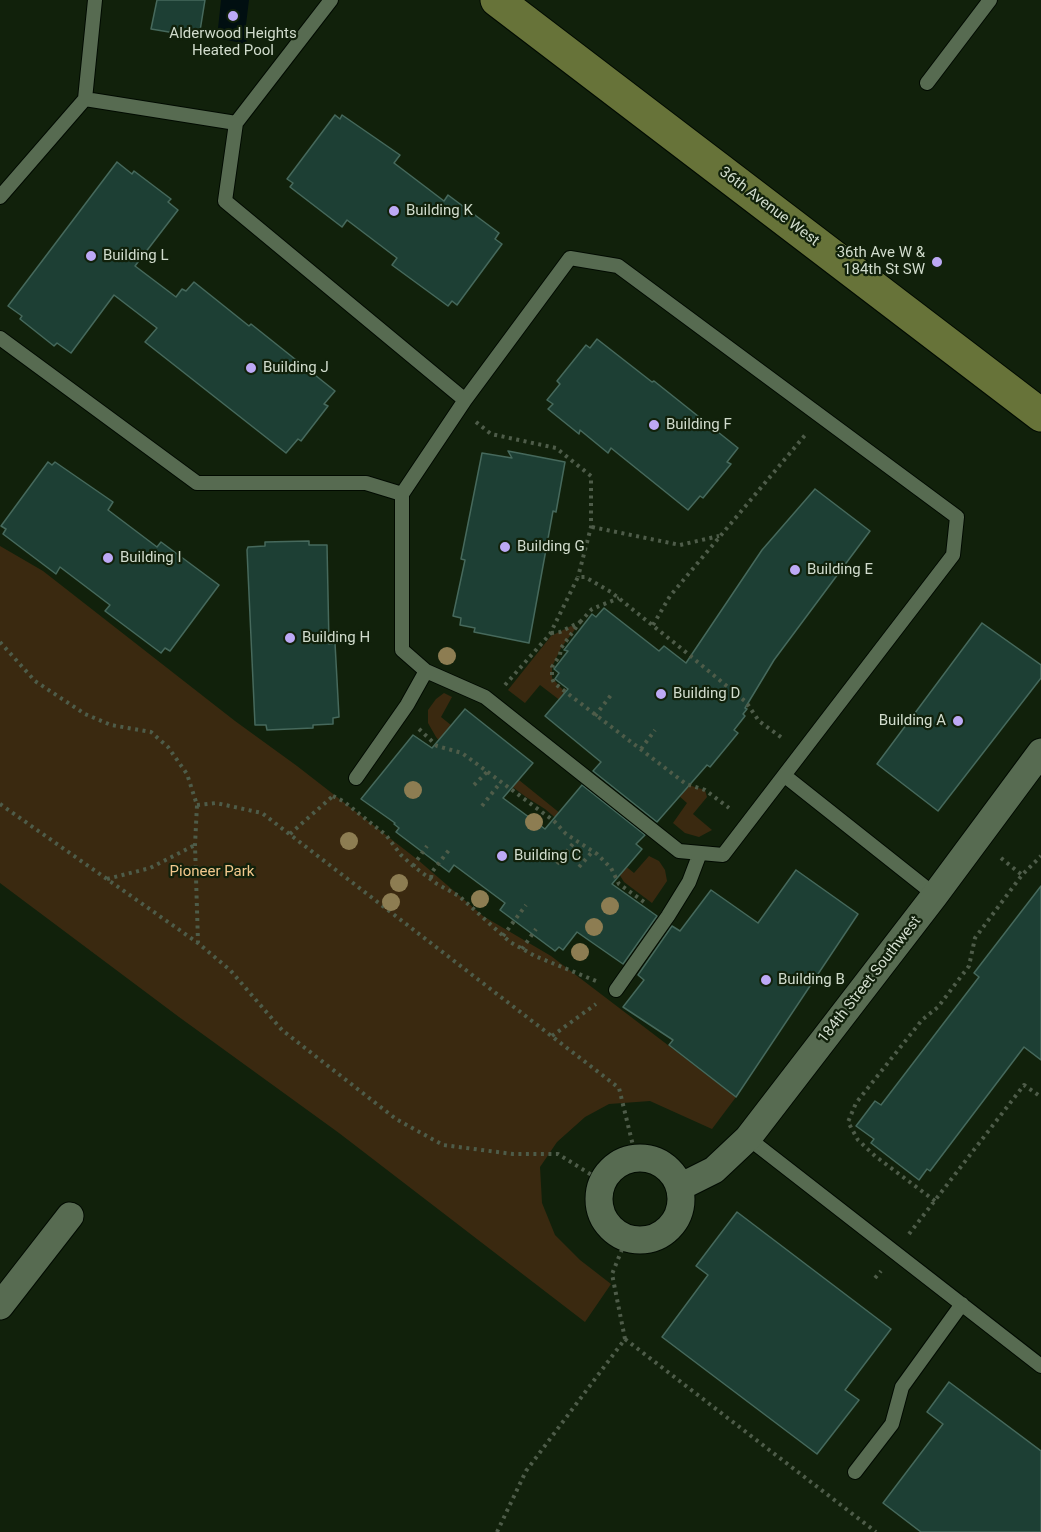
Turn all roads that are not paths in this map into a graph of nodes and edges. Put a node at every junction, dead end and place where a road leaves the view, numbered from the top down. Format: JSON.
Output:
{"nodes":[{"id":1,"x":95,"y":0,"type":"edge"},
{"id":2,"x":331,"y":0,"type":"edge"},
{"id":3,"x":497,"y":0,"type":"edge"},
{"id":4,"x":990,"y":0,"type":"edge"},
{"id":5,"x":927,"y":83,"type":"dead end"},
{"id":6,"x":85,"y":99,"type":"junction"},
{"id":7,"x":236,"y":123,"type":"junction"},
{"id":8,"x":0,"y":197,"type":"edge"},
{"id":9,"x":0,"y":338,"type":"edge"},
{"id":10,"x":462,"y":404,"type":"junction"},
{"id":11,"x":1041,"y":415,"type":"edge"},
{"id":12,"x":402,"y":494,"type":"junction"},
{"id":13,"x":426,"y":671,"type":"junction"},
{"id":14,"x":1041,"y":752,"type":"edge"},
{"id":15,"x":785,"y":776,"type":"junction"},
{"id":16,"x":356,"y":778,"type":"road end"},
{"id":17,"x":700,"y":853,"type":"junction"},
{"id":18,"x":935,"y":894,"type":"junction"},
{"id":19,"x":616,"y":990,"type":"road end"},
{"id":20,"x":748,"y":1138,"type":"junction"},
{"id":21,"x":680,"y":1188,"type":"junction"},
{"id":22,"x":70,"y":1216,"type":"dead end"},
{"id":23,"x":962,"y":1304,"type":"junction"},
{"id":24,"x":0,"y":1306,"type":"edge"},
{"id":25,"x":1041,"y":1366,"type":"edge"},
{"id":26,"x":855,"y":1472,"type":"dead end"}],
"edges":[{"from":1,"to":6,"type":"lane"},
{"from":2,"to":7,"type":"lane"},
{"from":3,"to":11,"type":"main road","name":"36th Avenue West"},
{"from":4,"to":5,"type":"lane"},
{"from":6,"to":7,"type":"lane"},
{"from":6,"to":8,"type":"lane"},
{"from":7,"to":10,"type":"lane"},
{"from":9,"to":12,"type":"lane"},
{"from":10,"to":12,"type":"lane"},
{"from":10,"to":15,"type":"lane"},
{"from":12,"to":13,"type":"lane"},
{"from":13,"to":16,"type":"lane"},
{"from":13,"to":17,"type":"lane"},
{"from":14,"to":18,"type":"street","name":"184th Street Southwest"},
{"from":15,"to":17,"type":"lane"},
{"from":15,"to":18,"type":"lane"},
{"from":17,"to":19,"type":"lane"},
{"from":18,"to":20,"type":"street","name":"184th Street Southwest"},
{"from":20,"to":21,"type":"street","name":"184th Street Southwest"},
{"from":20,"to":23,"type":"lane"},
{"from":21,"to":21,"type":"street"},
{"from":22,"to":24,"type":"street"},
{"from":23,"to":25,"type":"lane"},
{"from":23,"to":26,"type":"lane"}]}
